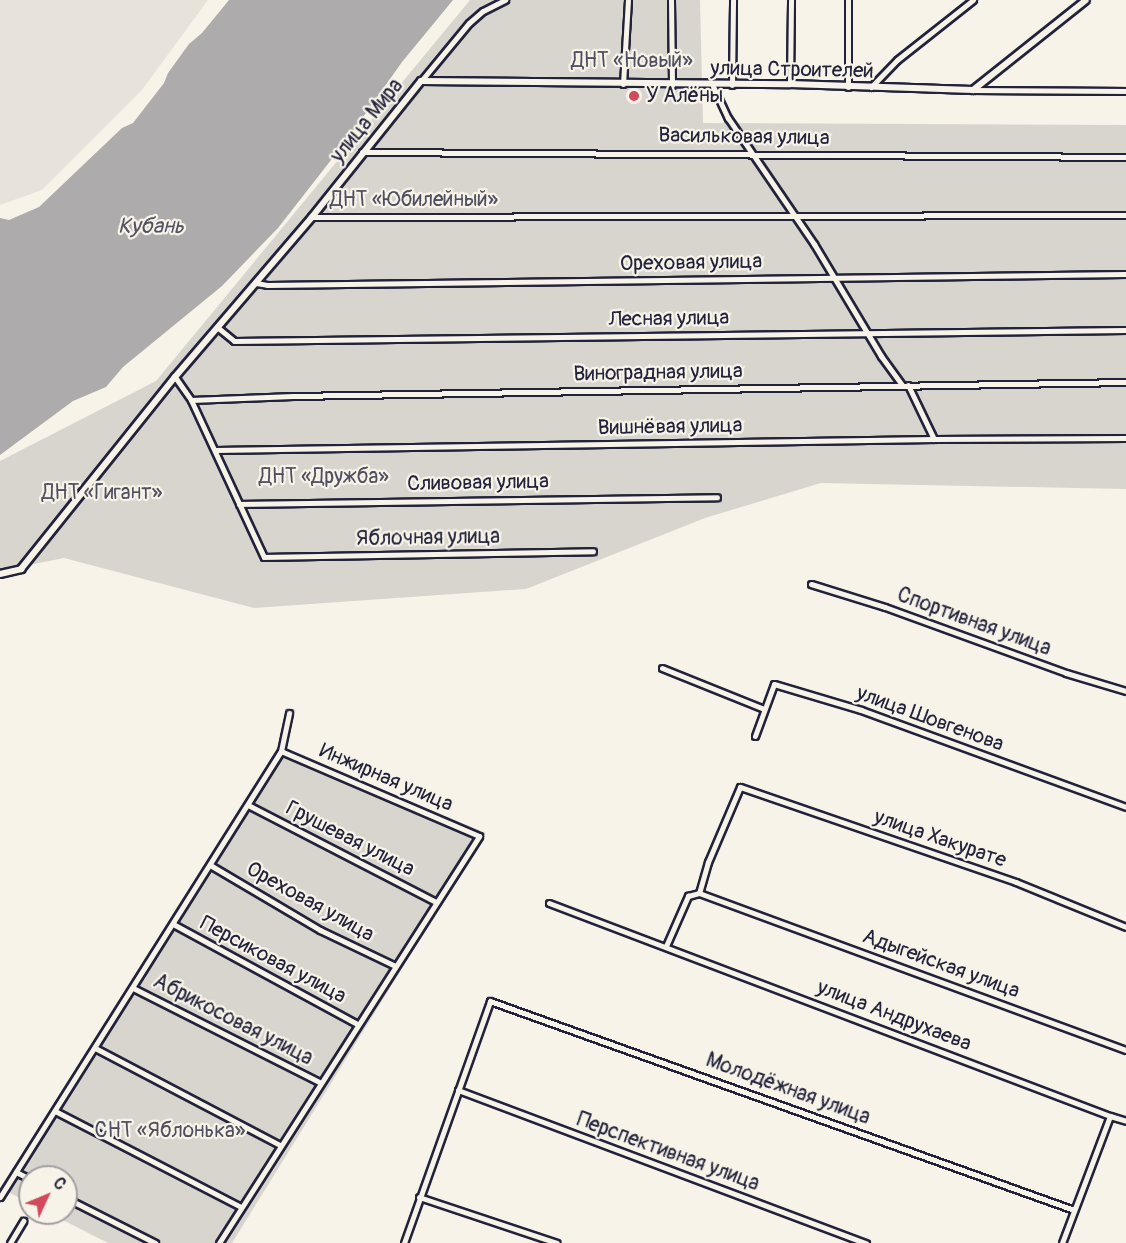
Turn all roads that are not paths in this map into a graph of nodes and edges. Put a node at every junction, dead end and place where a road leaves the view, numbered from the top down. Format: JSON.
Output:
{"nodes":[{"id":1,"x":505,"y":0,"type":"edge"},
{"id":2,"x":628,"y":0,"type":"edge"},
{"id":3,"x":671,"y":0,"type":"edge"},
{"id":4,"x":733,"y":0,"type":"edge"},
{"id":5,"x":791,"y":0,"type":"edge"},
{"id":6,"x":848,"y":0,"type":"edge"},
{"id":7,"x":973,"y":0,"type":"edge"},
{"id":8,"x":1086,"y":0,"type":"edge"},
{"id":9,"x":421,"y":81,"type":"junction"},
{"id":10,"x":624,"y":84,"type":"junction"},
{"id":11,"x":712,"y":84,"type":"junction"},
{"id":12,"x":790,"y":84,"type":"junction"},
{"id":13,"x":672,"y":85,"type":"junction"},
{"id":14,"x":732,"y":85,"type":"junction"},
{"id":15,"x":848,"y":87,"type":"junction"},
{"id":16,"x":871,"y":87,"type":"junction"},
{"id":17,"x":973,"y":90,"type":"junction"},
{"id":18,"x":1126,"y":91,"type":"edge"},
{"id":19,"x":362,"y":152,"type":"junction"},
{"id":20,"x":753,"y":154,"type":"junction"},
{"id":21,"x":1126,"y":157,"type":"edge"},
{"id":22,"x":1126,"y":215,"type":"edge"},
{"id":23,"x":794,"y":216,"type":"junction"},
{"id":24,"x":312,"y":217,"type":"junction"},
{"id":25,"x":1126,"y":274,"type":"edge"},
{"id":26,"x":834,"y":278,"type":"junction"},
{"id":27,"x":256,"y":283,"type":"junction"},
{"id":28,"x":217,"y":327,"type":"junction"},
{"id":29,"x":1126,"y":330,"type":"edge"},
{"id":30,"x":867,"y":332,"type":"junction"},
{"id":31,"x":175,"y":377,"type":"junction"},
{"id":32,"x":1126,"y":382,"type":"edge"},
{"id":33,"x":905,"y":385,"type":"junction"},
{"id":34,"x":191,"y":400,"type":"junction"},
{"id":35,"x":934,"y":438,"type":"junction"},
{"id":36,"x":1126,"y":438,"type":"edge"},
{"id":37,"x":215,"y":450,"type":"junction"},
{"id":38,"x":717,"y":498,"type":"dead end"},
{"id":39,"x":239,"y":504,"type":"junction"},
{"id":40,"x":593,"y":551,"type":"dead end"},
{"id":41,"x":0,"y":574,"type":"edge"},
{"id":42,"x":810,"y":584,"type":"dead end"},
{"id":43,"x":662,"y":668,"type":"dead end"},
{"id":44,"x":1126,"y":691,"type":"edge"},
{"id":45,"x":764,"y":709,"type":"junction"},
{"id":46,"x":289,"y":713,"type":"dead end"},
{"id":47,"x":755,"y":736,"type":"dead end"},
{"id":48,"x":281,"y":752,"type":"junction"},
{"id":49,"x":248,"y":805,"type":"junction"},
{"id":50,"x":1126,"y":807,"type":"edge"},
{"id":51,"x":210,"y":865,"type":"junction"},
{"id":52,"x":699,"y":893,"type":"junction"},
{"id":53,"x":436,"y":902,"type":"junction"},
{"id":54,"x":549,"y":903,"type":"dead end"},
{"id":55,"x":173,"y":924,"type":"junction"},
{"id":56,"x":1126,"y":927,"type":"edge"},
{"id":57,"x":666,"y":946,"type":"junction"},
{"id":58,"x":395,"y":966,"type":"junction"},
{"id":59,"x":133,"y":988,"type":"junction"},
{"id":60,"x":357,"y":1024,"type":"junction"},
{"id":61,"x":95,"y":1048,"type":"junction"},
{"id":62,"x":1126,"y":1050,"type":"edge"},
{"id":63,"x":319,"y":1083,"type":"junction"},
{"id":64,"x":458,"y":1090,"type":"junction"},
{"id":65,"x":55,"y":1111,"type":"junction"},
{"id":66,"x":1110,"y":1116,"type":"junction"},
{"id":67,"x":1126,"y":1121,"type":"edge"},
{"id":68,"x":280,"y":1145,"type":"junction"},
{"id":69,"x":16,"y":1172,"type":"joint"},
{"id":70,"x":0,"y":1197,"type":"edge"},
{"id":71,"x":419,"y":1197,"type":"junction"},
{"id":72,"x":78,"y":1204,"type":"edge"},
{"id":73,"x":241,"y":1207,"type":"junction"},
{"id":74,"x":1074,"y":1210,"type":"junction"},
{"id":75,"x":21,"y":1225,"type":"edge"},
{"id":76,"x":10,"y":1243,"type":"edge"},
{"id":77,"x":155,"y":1243,"type":"edge"},
{"id":78,"x":219,"y":1243,"type":"edge"},
{"id":79,"x":404,"y":1243,"type":"edge"},
{"id":80,"x":557,"y":1243,"type":"edge"},
{"id":81,"x":867,"y":1243,"type":"edge"},
{"id":82,"x":1062,"y":1243,"type":"edge"}],
"edges":[{"from":1,"to":9,"type":"street","name":"улица Мира"},
{"from":2,"to":10,"type":"street"},
{"from":3,"to":13,"type":"street"},
{"from":4,"to":14,"type":"street"},
{"from":5,"to":12,"type":"street"},
{"from":6,"to":15,"type":"street"},
{"from":7,"to":16,"type":"street"},
{"from":8,"to":17,"type":"street"},
{"from":9,"to":10,"type":"street","name":"улица Строителей"},
{"from":9,"to":19,"type":"street","name":"улица Мира"},
{"from":10,"to":13,"type":"street","name":"улица Строителей"},
{"from":11,"to":13,"type":"street","name":"улица Строителей"},
{"from":11,"to":14,"type":"street","name":"улица Строителей"},
{"from":11,"to":20,"type":"street"},
{"from":12,"to":14,"type":"street","name":"улица Строителей"},
{"from":12,"to":15,"type":"street","name":"улица Строителей"},
{"from":15,"to":16,"type":"street","name":"улица Строителей"},
{"from":16,"to":17,"type":"street","name":"улица Строителей"},
{"from":17,"to":18,"type":"street","name":"улица Строителей"},
{"from":19,"to":20,"type":"street","name":"Васильковая улица"},
{"from":19,"to":24,"type":"street","name":"улица Мира"},
{"from":20,"to":21,"type":"street","name":"Васильковая улица"},
{"from":20,"to":23,"type":"street"},
{"from":22,"to":23,"type":"street"},
{"from":23,"to":24,"type":"street"},
{"from":23,"to":26,"type":"street"},
{"from":24,"to":27,"type":"street","name":"улица Мира"},
{"from":25,"to":26,"type":"street","name":"Ореховая улица"},
{"from":26,"to":27,"type":"street","name":"Ореховая улица"},
{"from":26,"to":30,"type":"street"},
{"from":27,"to":28,"type":"street","name":"улица Мира"},
{"from":28,"to":30,"type":"street","name":"Лесная улица"},
{"from":28,"to":31,"type":"street","name":"улица Мира"},
{"from":29,"to":30,"type":"street","name":"Лесная улица"},
{"from":30,"to":33,"type":"street"},
{"from":31,"to":34,"type":"street"},
{"from":31,"to":41,"type":"street","name":"улица Мира"},
{"from":32,"to":33,"type":"street","name":"Виноградная улица"},
{"from":33,"to":34,"type":"street","name":"Виноградная улица"},
{"from":33,"to":35,"type":"street"},
{"from":34,"to":37,"type":"street"},
{"from":35,"to":36,"type":"street","name":"Вишнёвая улица"},
{"from":35,"to":37,"type":"street","name":"Вишнёвая улица"},
{"from":37,"to":39,"type":"street"},
{"from":38,"to":39,"type":"street","name":"Сливовая улица"},
{"from":39,"to":40,"type":"street","name":"Яблочная улица"},
{"from":42,"to":44,"type":"street","name":"Спортивная улица"},
{"from":43,"to":45,"type":"street"},
{"from":45,"to":47,"type":"street","name":"улица Шовгенова"},
{"from":45,"to":50,"type":"street","name":"улица Шовгенова"},
{"from":46,"to":48,"type":"street"},
{"from":48,"to":49,"type":"street"},
{"from":48,"to":53,"type":"street","name":"Инжирная улица"},
{"from":49,"to":51,"type":"street"},
{"from":49,"to":53,"type":"street","name":"Грушевая улица"},
{"from":51,"to":55,"type":"street"},
{"from":51,"to":58,"type":"street","name":"Ореховая улица"},
{"from":52,"to":56,"type":"street","name":"улица Хакурате"},
{"from":52,"to":57,"type":"street"},
{"from":52,"to":62,"type":"street","name":"Адыгейская улица"},
{"from":53,"to":58,"type":"street"},
{"from":54,"to":57,"type":"street","name":"улица Андрухаева"},
{"from":55,"to":59,"type":"street"},
{"from":55,"to":60,"type":"street","name":"Персиковая улица"},
{"from":57,"to":66,"type":"street","name":"улица Андрухаева"},
{"from":58,"to":60,"type":"street"},
{"from":59,"to":61,"type":"street"},
{"from":59,"to":63,"type":"street","name":"Абрикосовая улица"},
{"from":60,"to":63,"type":"street"},
{"from":61,"to":65,"type":"street"},
{"from":61,"to":68,"type":"street"},
{"from":63,"to":68,"type":"street"},
{"from":64,"to":71,"type":"street"},
{"from":64,"to":74,"type":"street","name":"Молодёжная улица"},
{"from":64,"to":81,"type":"street","name":"Перспективная улица"},
{"from":65,"to":69,"type":"street"},
{"from":65,"to":73,"type":"street"},
{"from":66,"to":67,"type":"street","name":"улица Андрухаева"},
{"from":66,"to":74,"type":"street"},
{"from":68,"to":73,"type":"street"},
{"from":69,"to":70,"type":"street"},
{"from":71,"to":79,"type":"street"},
{"from":71,"to":80,"type":"street"},
{"from":72,"to":77,"type":"street"},
{"from":73,"to":78,"type":"street"},
{"from":74,"to":82,"type":"street"},
{"from":75,"to":76,"type":"street"}]}
